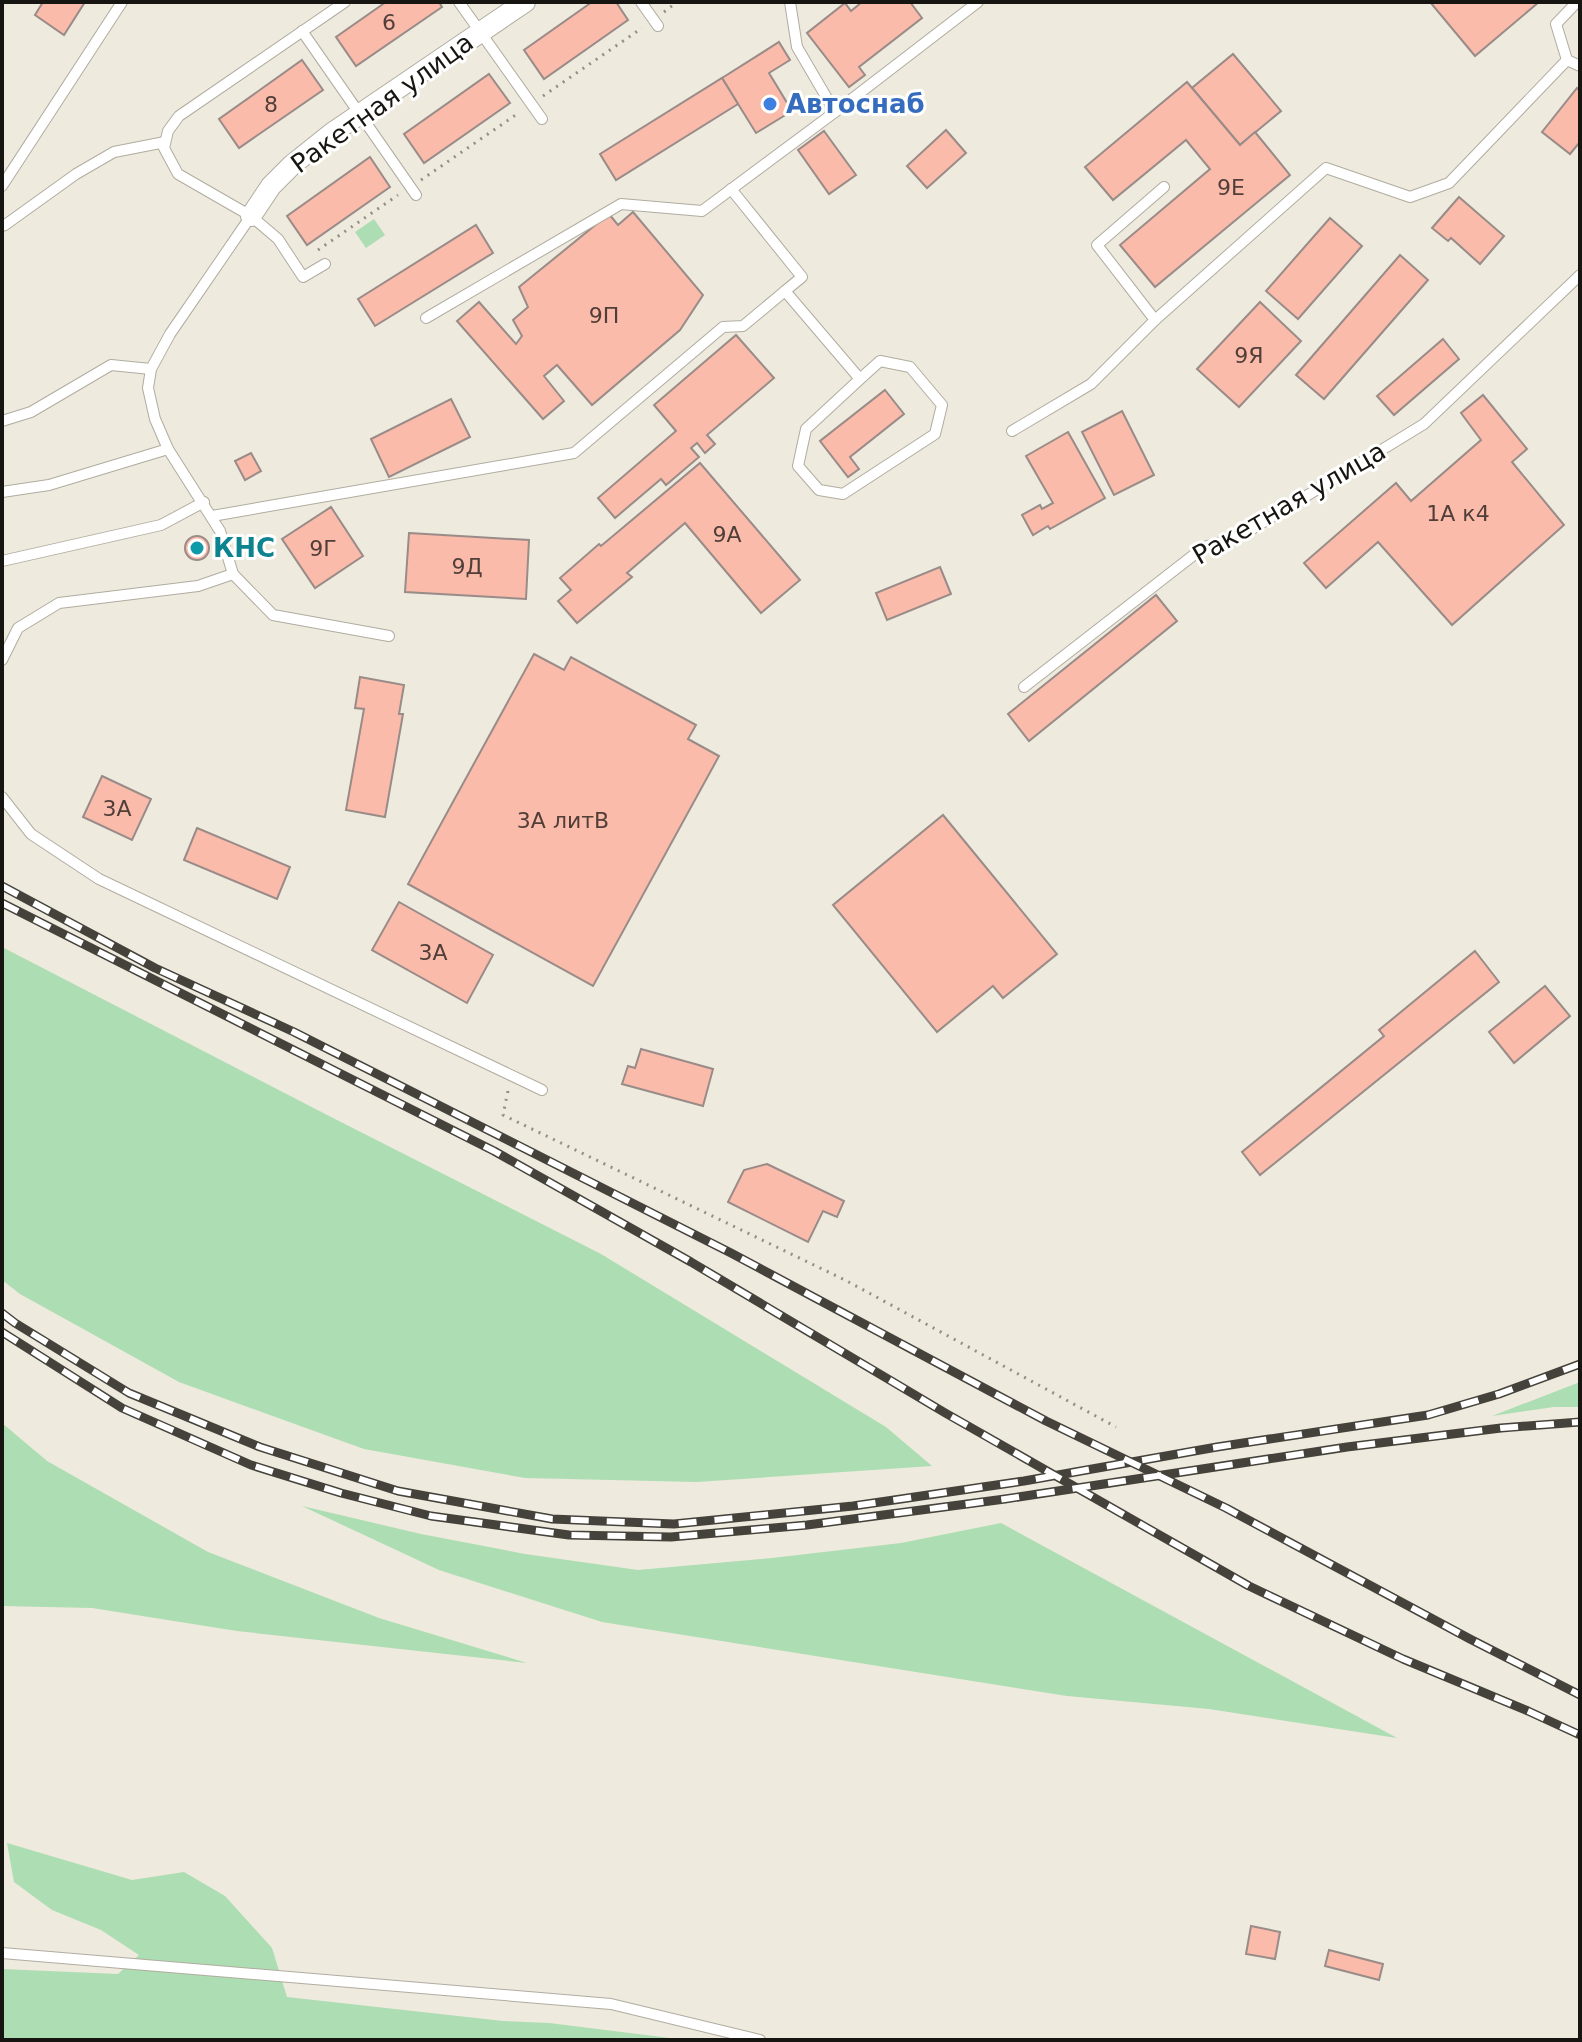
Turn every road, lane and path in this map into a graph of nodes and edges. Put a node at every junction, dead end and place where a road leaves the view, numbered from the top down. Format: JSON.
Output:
{"nodes":[{"id":1,"x":122,"y":2,"type":"edge"},
{"id":2,"x":345,"y":2,"type":"edge"},
{"id":3,"x":459,"y":2,"type":"edge"},
{"id":4,"x":525,"y":2,"type":"edge"},
{"id":5,"x":641,"y":2,"type":"edge"},
{"id":6,"x":790,"y":2,"type":"edge"},
{"id":7,"x":978,"y":2,"type":"edge"},
{"id":8,"x":1577,"y":2,"type":"edge"},
{"id":9,"x":655,"y":23,"type":"joint"},
{"id":10,"x":302,"y":31,"type":"junction"},
{"id":11,"x":480,"y":33,"type":"junction"},
{"id":12,"x":1567,"y":60,"type":"junction"},
{"id":13,"x":1580,"y":66,"type":"edge"},
{"id":14,"x":531,"y":104,"type":"junction"},
{"id":15,"x":835,"y":112,"type":"junction"},
{"id":16,"x":360,"y":114,"type":"junction"},
{"id":17,"x":542,"y":119,"type":"dead end"},
{"id":18,"x":165,"y":142,"type":"junction"},
{"id":19,"x":2,"y":186,"type":"edge"},
{"id":20,"x":1164,"y":187,"type":"dead end"},
{"id":21,"x":731,"y":189,"type":"junction"},
{"id":22,"x":413,"y":191,"type":"junction"},
{"id":23,"x":251,"y":216,"type":"junction"},
{"id":24,"x":2,"y":226,"type":"edge"},
{"id":25,"x":325,"y":264,"type":"dead end"},
{"id":26,"x":295,"y":266,"type":"junction"},
{"id":27,"x":1580,"y":275,"type":"edge"},
{"id":28,"x":785,"y":291,"type":"junction"},
{"id":29,"x":426,"y":318,"type":"dead end"},
{"id":30,"x":1155,"y":320,"type":"junction"},
{"id":31,"x":151,"y":369,"type":"junction"},
{"id":32,"x":860,"y":379,"type":"junction"},
{"id":33,"x":2,"y":421,"type":"edge"},
{"id":34,"x":1012,"y":431,"type":"dead end"},
{"id":35,"x":168,"y":449,"type":"junction"},
{"id":36,"x":2,"y":492,"type":"edge"},
{"id":37,"x":204,"y":502,"type":"junction"},
{"id":38,"x":212,"y":516,"type":"junction"},
{"id":39,"x":2,"y":561,"type":"edge"},
{"id":40,"x":233,"y":574,"type":"junction"},
{"id":41,"x":389,"y":636,"type":"dead end"},
{"id":42,"x":2,"y":660,"type":"edge"},
{"id":43,"x":1024,"y":687,"type":"dead end"},
{"id":44,"x":2,"y":797,"type":"edge"},
{"id":45,"x":511,"y":1075,"type":"junction"},
{"id":46,"x":542,"y":1090,"type":"dead end"},
{"id":47,"x":1116,"y":1427,"type":"dead end"},
{"id":48,"x":2,"y":1953,"type":"edge"},
{"id":49,"x":760,"y":2040,"type":"edge"}],
"edges":[{"from":1,"to":19,"type":"lane"},
{"from":2,"to":10,"type":"lane"},
{"from":3,"to":11,"type":"lane"},
{"from":4,"to":11,"type":"street","name":"Ракетная улица"},
{"from":5,"to":9,"type":"lane"},
{"from":6,"to":15,"type":"lane"},
{"from":7,"to":15,"type":"lane"},
{"from":8,"to":12,"type":"lane"},
{"from":9,"to":14,"type":"path"},
{"from":10,"to":16,"type":"lane"},
{"from":10,"to":18,"type":"lane"},
{"from":11,"to":14,"type":"lane"},
{"from":11,"to":16,"type":"street","name":"Ракетная улица"},
{"from":12,"to":13,"type":"lane"},
{"from":12,"to":30,"type":"lane"},
{"from":14,"to":17,"type":"lane"},
{"from":14,"to":22,"type":"path"},
{"from":15,"to":21,"type":"lane"},
{"from":16,"to":22,"type":"lane"},
{"from":16,"to":23,"type":"street","name":"Ракетная улица"},
{"from":18,"to":23,"type":"lane"},
{"from":18,"to":24,"type":"lane"},
{"from":20,"to":30,"type":"lane"},
{"from":21,"to":28,"type":"lane"},
{"from":21,"to":29,"type":"lane"},
{"from":22,"to":26,"type":"path"},
{"from":23,"to":26,"type":"lane"},
{"from":23,"to":31,"type":"lane"},
{"from":25,"to":26,"type":"lane"},
{"from":27,"to":43,"type":"lane","name":"Ракетная улица"},
{"from":28,"to":32,"type":"lane"},
{"from":28,"to":38,"type":"lane"},
{"from":30,"to":34,"type":"lane"},
{"from":31,"to":33,"type":"lane"},
{"from":31,"to":35,"type":"lane"},
{"from":32,"to":32,"type":"lane"},
{"from":35,"to":36,"type":"lane"},
{"from":35,"to":37,"type":"lane"},
{"from":37,"to":38,"type":"lane"},
{"from":37,"to":39,"type":"lane"},
{"from":38,"to":40,"type":"lane"},
{"from":40,"to":41,"type":"lane"},
{"from":40,"to":42,"type":"lane"},
{"from":44,"to":45,"type":"lane"},
{"from":45,"to":46,"type":"lane"},
{"from":45,"to":47,"type":"path"},
{"from":48,"to":49,"type":"lane"}]}
